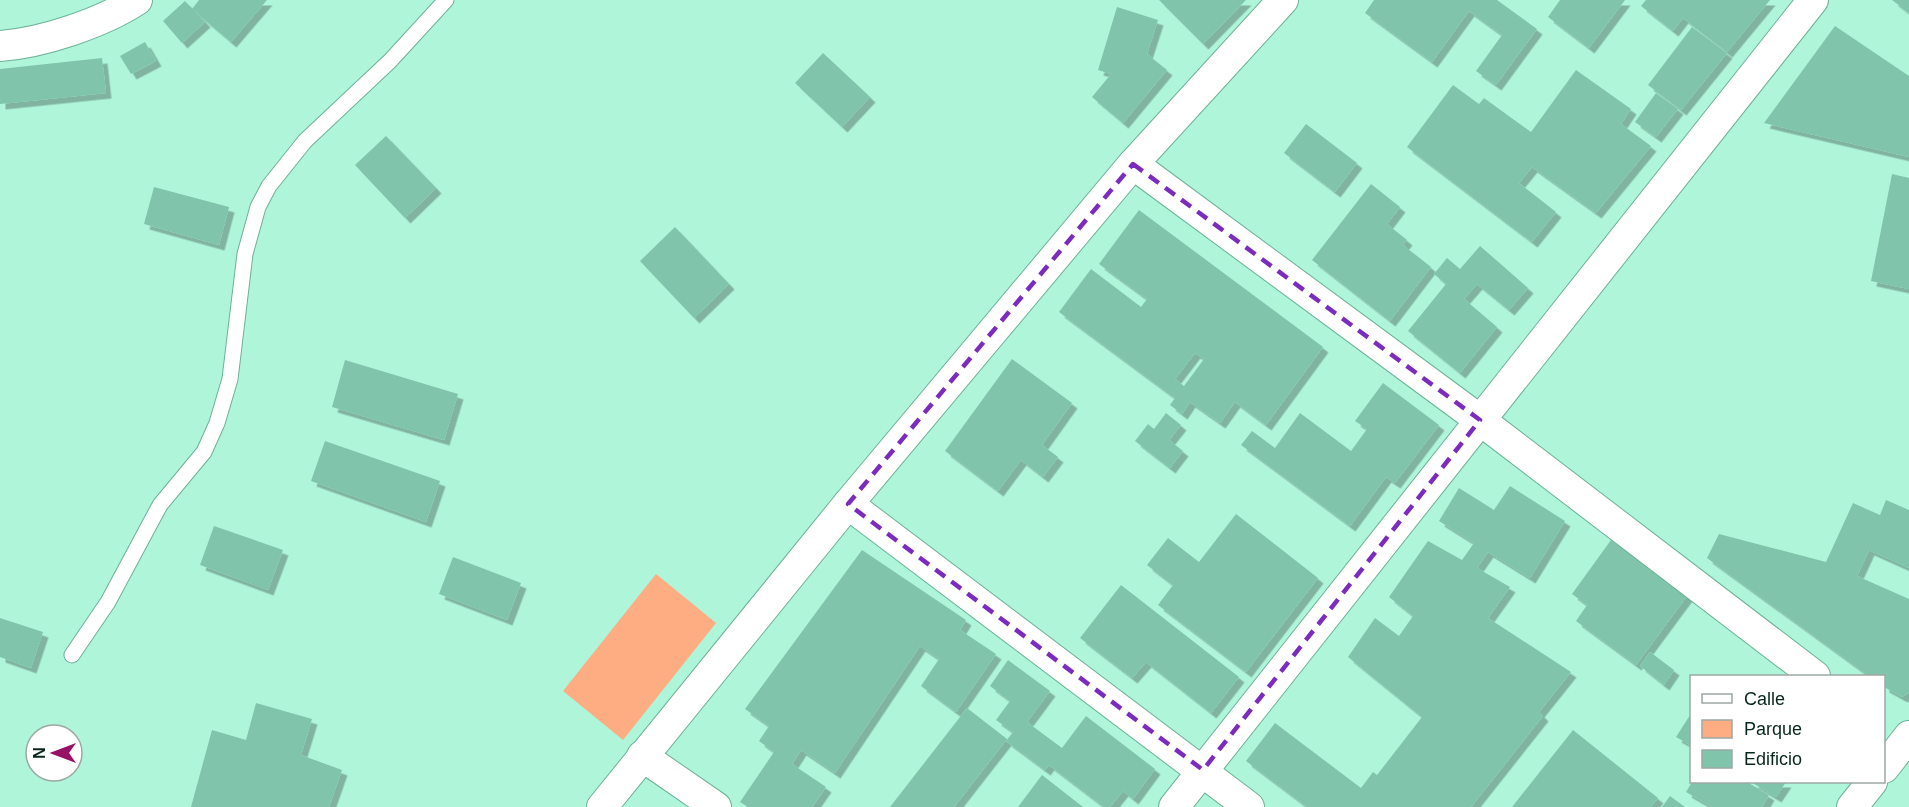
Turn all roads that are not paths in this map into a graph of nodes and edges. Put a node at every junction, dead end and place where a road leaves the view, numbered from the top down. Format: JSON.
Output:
{"nodes":[{"id":1,"x":136,"y":0,"type":"edge"},
{"id":2,"x":446,"y":0,"type":"edge"},
{"id":3,"x":1283,"y":0,"type":"edge"},
{"id":4,"x":1813,"y":0,"type":"edge"},
{"id":5,"x":0,"y":46,"type":"edge"},
{"id":6,"x":1133,"y":164,"type":"junction"},
{"id":7,"x":1480,"y":420,"type":"junction"},
{"id":8,"x":848,"y":504,"type":"junction"},
{"id":9,"x":72,"y":655,"type":"dead end"},
{"id":10,"x":1814,"y":675,"type":"edge"},
{"id":11,"x":1901,"y":739,"type":"edge"},
{"id":12,"x":642,"y":756,"type":"junction"},
{"id":13,"x":1885,"y":766,"type":"edge"},
{"id":14,"x":1203,"y":770,"type":"junction"},
{"id":15,"x":1871,"y":783,"type":"edge"},
{"id":16,"x":602,"y":807,"type":"edge"},
{"id":17,"x":716,"y":807,"type":"edge"},
{"id":18,"x":1174,"y":807,"type":"edge"},
{"id":19,"x":1249,"y":807,"type":"edge"},
{"id":20,"x":1852,"y":807,"type":"edge"}],
"edges":[{"from":1,"to":5,"type":"street"},
{"from":2,"to":9,"type":"lane"},
{"from":3,"to":6,"type":"street"},
{"from":4,"to":7,"type":"street"},
{"from":6,"to":7,"type":"street"},
{"from":6,"to":8,"type":"street"},
{"from":7,"to":10,"type":"street"},
{"from":7,"to":14,"type":"street"},
{"from":8,"to":12,"type":"street"},
{"from":8,"to":14,"type":"street"},
{"from":11,"to":13,"type":"street"},
{"from":12,"to":16,"type":"street"},
{"from":12,"to":17,"type":"street"},
{"from":14,"to":18,"type":"street"},
{"from":14,"to":19,"type":"street"},
{"from":15,"to":20,"type":"street"}]}
